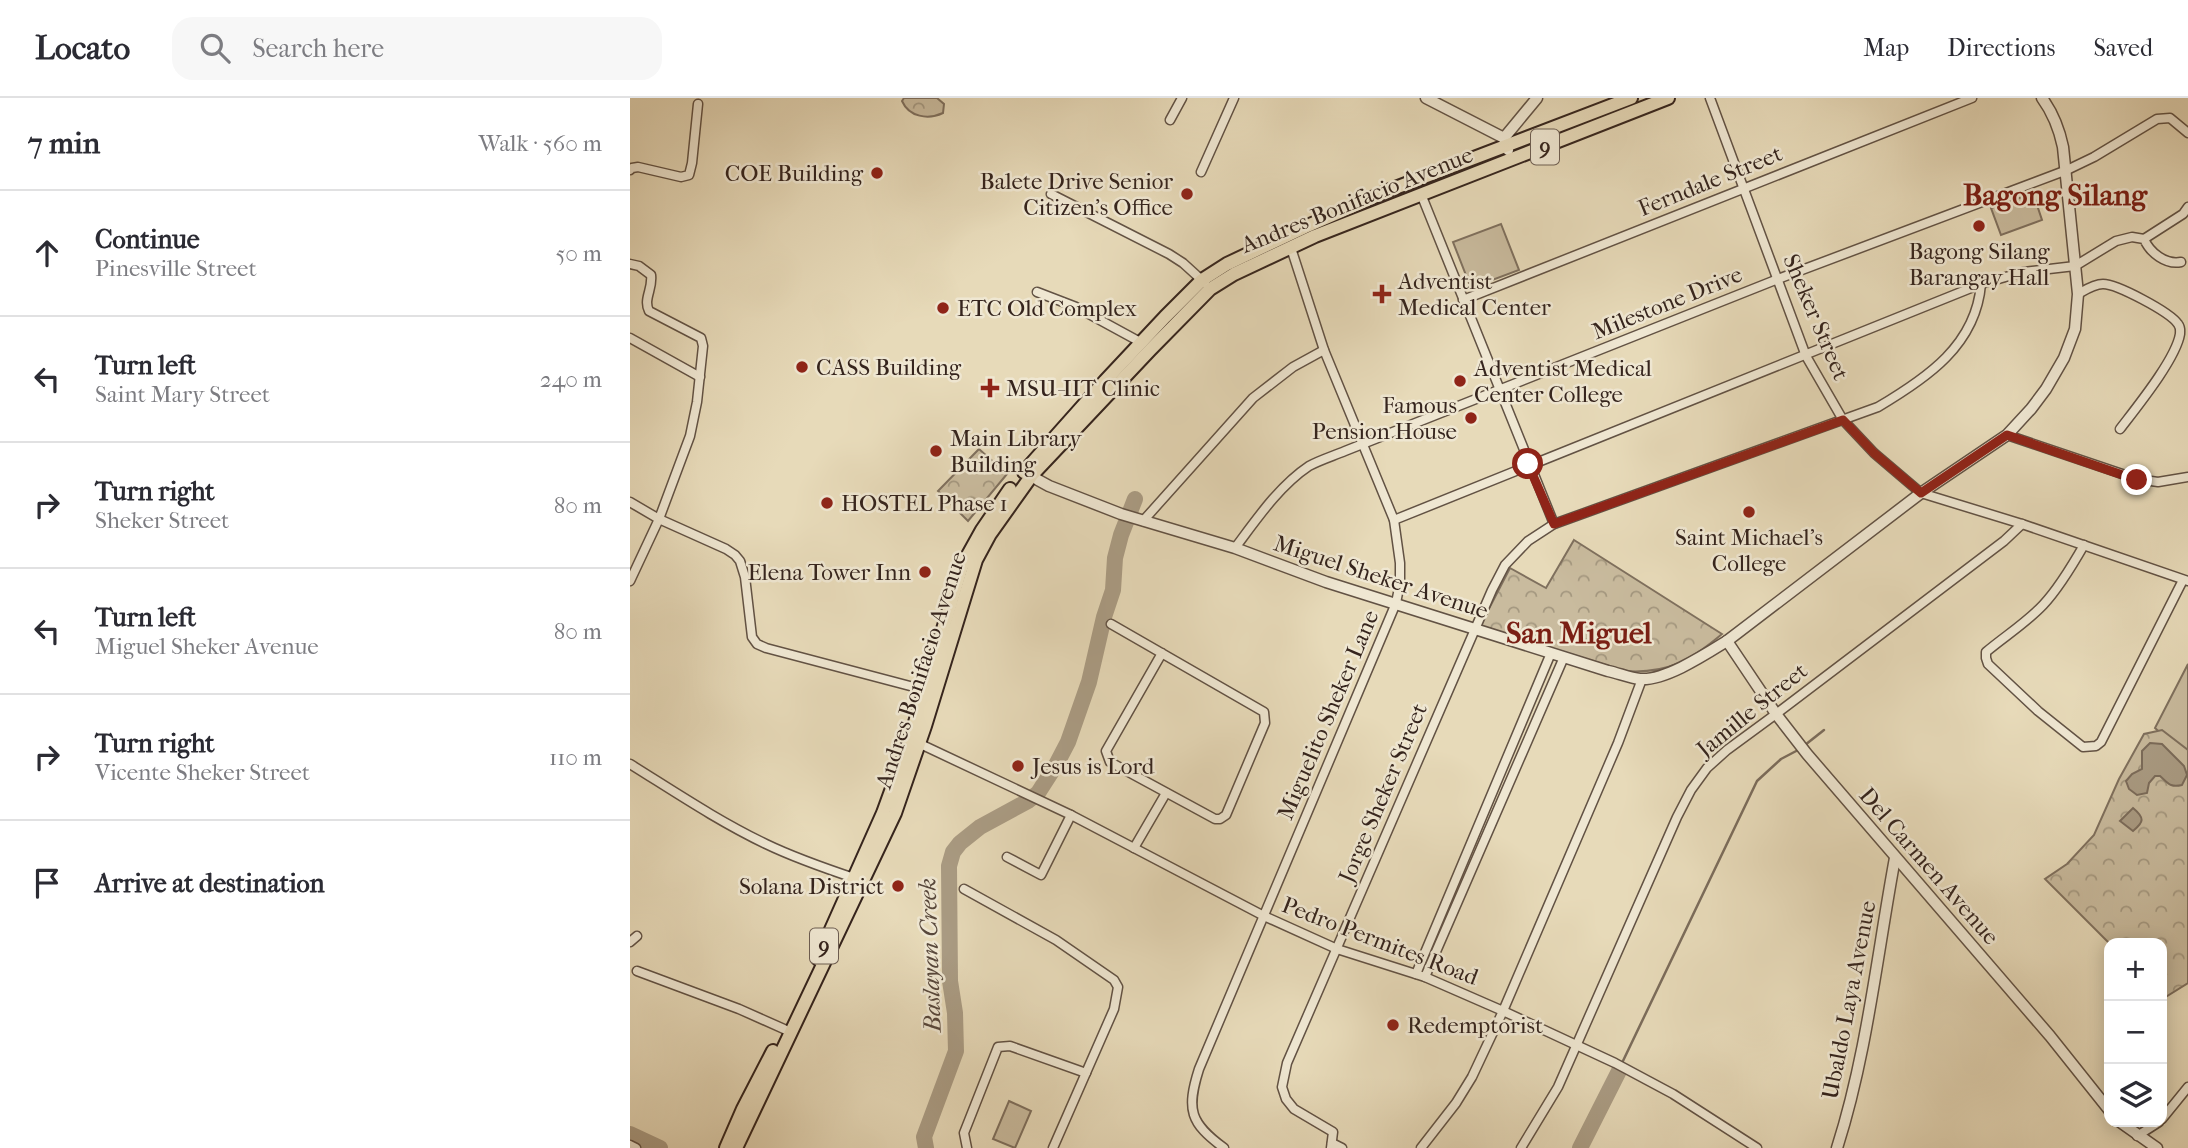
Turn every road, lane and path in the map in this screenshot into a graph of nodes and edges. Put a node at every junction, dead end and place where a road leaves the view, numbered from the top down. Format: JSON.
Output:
{"nodes":[{"id":1,"x":1182,"y":98,"type":"edge"},
{"id":2,"x":1234,"y":98,"type":"edge"},
{"id":3,"x":1426,"y":98,"type":"edge"},
{"id":4,"x":1537,"y":98,"type":"edge"},
{"id":5,"x":1631,"y":98,"type":"edge"},
{"id":6,"x":1668,"y":98,"type":"edge"},
{"id":7,"x":1710,"y":98,"type":"edge"},
{"id":8,"x":1972,"y":98,"type":"edge"},
{"id":9,"x":2042,"y":98,"type":"edge"},
{"id":10,"x":698,"y":104,"type":"dead end"},
{"id":11,"x":1170,"y":120,"type":"dead end"},
{"id":12,"x":2188,"y":133,"type":"edge"},
{"id":13,"x":1505,"y":142,"type":"junction"},
{"id":14,"x":1513,"y":159,"type":"junction"},
{"id":15,"x":630,"y":170,"type":"edge"},
{"id":16,"x":2067,"y":170,"type":"junction"},
{"id":17,"x":1201,"y":172,"type":"dead end"},
{"id":18,"x":1744,"y":188,"type":"junction"},
{"id":19,"x":1051,"y":194,"type":"dead end"},
{"id":20,"x":1421,"y":194,"type":"junction"},
{"id":21,"x":2188,"y":207,"type":"edge"},
{"id":22,"x":2144,"y":239,"type":"junction"},
{"id":23,"x":1291,"y":248,"type":"junction"},
{"id":24,"x":2181,"y":262,"type":"dead end"},
{"id":25,"x":630,"y":264,"type":"edge"},
{"id":26,"x":2076,"y":266,"type":"junction"},
{"id":27,"x":1778,"y":279,"type":"junction"},
{"id":28,"x":1206,"y":284,"type":"junction"},
{"id":29,"x":1981,"y":284,"type":"junction"},
{"id":30,"x":1037,"y":292,"type":"dead end"},
{"id":31,"x":2078,"y":294,"type":"junction"},
{"id":32,"x":1463,"y":300,"type":"junction"},
{"id":33,"x":630,"y":338,"type":"edge"},
{"id":34,"x":1142,"y":343,"type":"junction"},
{"id":35,"x":1324,"y":350,"type":"junction"},
{"id":36,"x":1806,"y":355,"type":"junction"},
{"id":37,"x":700,"y":377,"type":"junction"},
{"id":38,"x":1499,"y":391,"type":"junction"},
{"id":39,"x":1843,"y":420,"type":"junction"},
{"id":40,"x":2120,"y":429,"type":"dead end"},
{"id":41,"x":2007,"y":435,"type":"junction"},
{"id":42,"x":1362,"y":444,"type":"junction"},
{"id":43,"x":1528,"y":464,"type":"junction"},
{"id":44,"x":1029,"y":473,"type":"junction"},
{"id":45,"x":2188,"y":477,"type":"edge"},
{"id":46,"x":1921,"y":493,"type":"junction"},
{"id":47,"x":630,"y":502,"type":"edge"},
{"id":48,"x":659,"y":519,"type":"junction"},
{"id":49,"x":1137,"y":519,"type":"junction"},
{"id":50,"x":1394,"y":520,"type":"junction"},
{"id":51,"x":1554,"y":524,"type":"junction"},
{"id":52,"x":2022,"y":524,"type":"junction"},
{"id":53,"x":2084,"y":545,"type":"junction"},
{"id":54,"x":1235,"y":548,"type":"junction"},
{"id":55,"x":2186,"y":580,"type":"edge"},
{"id":56,"x":630,"y":581,"type":"edge"},
{"id":57,"x":1395,"y":603,"type":"junction"},
{"id":58,"x":1111,"y":624,"type":"dead end"},
{"id":59,"x":1475,"y":628,"type":"junction"},
{"id":60,"x":1727,"y":641,"type":"junction"},
{"id":61,"x":1162,"y":653,"type":"junction"},
{"id":62,"x":1551,"y":653,"type":"junction"},
{"id":63,"x":1564,"y":657,"type":"junction"},
{"id":64,"x":1642,"y":679,"type":"junction"},
{"id":65,"x":930,"y":691,"type":"junction"},
{"id":66,"x":1776,"y":714,"type":"junction"},
{"id":67,"x":915,"y":742,"type":"junction"},
{"id":68,"x":630,"y":764,"type":"edge"},
{"id":69,"x":1166,"y":793,"type":"junction"},
{"id":70,"x":1071,"y":815,"type":"junction"},
{"id":71,"x":1134,"y":848,"type":"junction"},
{"id":72,"x":1007,"y":857,"type":"dead end"},
{"id":73,"x":1895,"y":858,"type":"junction"},
{"id":74,"x":859,"y":880,"type":"junction"},
{"id":75,"x":964,"y":889,"type":"dead end"},
{"id":76,"x":1264,"y":916,"type":"junction"},
{"id":77,"x":630,"y":934,"type":"edge"},
{"id":78,"x":630,"y":942,"type":"edge"},
{"id":79,"x":1337,"y":949,"type":"junction"},
{"id":80,"x":637,"y":971,"type":"dead end"},
{"id":81,"x":1421,"y":975,"type":"junction"},
{"id":82,"x":1503,"y":1011,"type":"junction"},
{"id":83,"x":784,"y":1029,"type":"junction"},
{"id":84,"x":1577,"y":1045,"type":"junction"},
{"id":85,"x":1086,"y":1073,"type":"junction"},
{"id":86,"x":2188,"y":1087,"type":"edge"},
{"id":87,"x":2104,"y":1104,"type":"edge"},
{"id":88,"x":2167,"y":1112,"type":"edge"},
{"id":89,"x":2126,"y":1127,"type":"edge"},
{"id":90,"x":2150,"y":1127,"type":"edge"},
{"id":91,"x":2137,"y":1136,"type":"junction"},
{"id":92,"x":630,"y":1145,"type":"edge"},
{"id":93,"x":1331,"y":1145,"type":"edge"},
{"id":94,"x":734,"y":1146,"type":"edge"},
{"id":95,"x":636,"y":1148,"type":"edge"},
{"id":96,"x":967,"y":1148,"type":"edge"},
{"id":97,"x":1053,"y":1148,"type":"edge"},
{"id":98,"x":1224,"y":1148,"type":"edge"},
{"id":99,"x":1342,"y":1148,"type":"edge"},
{"id":100,"x":1421,"y":1148,"type":"edge"},
{"id":101,"x":1521,"y":1148,"type":"edge"},
{"id":102,"x":1757,"y":1148,"type":"edge"},
{"id":103,"x":1837,"y":1148,"type":"edge"},
{"id":104,"x":2131,"y":1148,"type":"edge"},
{"id":105,"x":2157,"y":1148,"type":"edge"}],
"edges":[{"from":1,"to":11,"type":"street"},
{"from":2,"to":17,"type":"street"},
{"from":3,"to":13,"type":"street"},
{"from":4,"to":13,"type":"street"},
{"from":5,"to":13,"type":"highway","name":"Andres Bonifacio Avenue","number":"9"},
{"from":6,"to":14,"type":"highway","name":"Andres Bonifacio Avenue","number":"9"},
{"from":7,"to":18,"type":"street","name":"Sheker Street"},
{"from":8,"to":18,"type":"street","name":"Ferndale Street"},
{"from":9,"to":16,"type":"street","name":"Miguel Sheker Avenue"},
{"from":10,"to":15,"type":"street"},
{"from":12,"to":16,"type":"street","name":"Milestone Drive"},
{"from":13,"to":14,"type":"street"},
{"from":13,"to":28,"type":"highway","name":"Andres Bonifacio Avenue","number":"9"},
{"from":14,"to":20,"type":"highway","name":"Andres Bonifacio Avenue","number":"9"},
{"from":16,"to":26,"type":"street","name":"Miguel Sheker Avenue"},
{"from":16,"to":27,"type":"street","name":"Milestone Drive"},
{"from":18,"to":27,"type":"street","name":"Sheker Street"},
{"from":18,"to":32,"type":"street","name":"Ferndale Street"},
{"from":19,"to":28,"type":"street"},
{"from":20,"to":23,"type":"highway","name":"Andres Bonifacio Avenue","number":"9"},
{"from":20,"to":32,"type":"street"},
{"from":21,"to":22,"type":"street"},
{"from":22,"to":24,"type":"street"},
{"from":22,"to":26,"type":"street"},
{"from":23,"to":28,"type":"highway","name":"Andres Bonifacio Avenue","number":"9"},
{"from":23,"to":35,"type":"street","name":"Miguelito Sheker Lane"},
{"from":25,"to":37,"type":"street"},
{"from":26,"to":29,"type":"street"},
{"from":26,"to":31,"type":"street","name":"Miguel Sheker Avenue"},
{"from":27,"to":36,"type":"street","name":"Sheker Street"},
{"from":27,"to":38,"type":"street","name":"Milestone Drive"},
{"from":28,"to":34,"type":"highway","name":"Andres Bonifacio Avenue","number":"9"},
{"from":28,"to":44,"type":"highway","name":"Andres Bonifacio Avenue","number":"9"},
{"from":29,"to":36,"type":"street"},
{"from":29,"to":39,"type":"street","name":"Jorge Sheker Street"},
{"from":30,"to":34,"type":"street"},
{"from":31,"to":40,"type":"street"},
{"from":31,"to":41,"type":"street","name":"Miguel Sheker Avenue"},
{"from":32,"to":38,"type":"street"},
{"from":33,"to":37,"type":"street"},
{"from":34,"to":44,"type":"highway","name":"Andres Bonifacio Avenue","number":"9"},
{"from":35,"to":42,"type":"street","name":"Miguelito Sheker Lane"},
{"from":35,"to":49,"type":"street"},
{"from":36,"to":39,"type":"street","name":"Sheker Street"},
{"from":36,"to":43,"type":"street"},
{"from":37,"to":48,"type":"street"},
{"from":38,"to":42,"type":"street","name":"Milestone Drive"},
{"from":38,"to":43,"type":"street"},
{"from":39,"to":46,"type":"street","name":"Sheker Street"},
{"from":39,"to":51,"type":"street","name":"Jorge Sheker Street"},
{"from":41,"to":45,"type":"street"},
{"from":41,"to":46,"type":"street","name":"Miguel Sheker Avenue"},
{"from":42,"to":50,"type":"street","name":"Miguelito Sheker Lane"},
{"from":42,"to":54,"type":"street","name":"Milestone Drive"},
{"from":43,"to":50,"type":"street"},
{"from":43,"to":51,"type":"street"},
{"from":44,"to":49,"type":"street","name":"Miguel Sheker Avenue"},
{"from":44,"to":65,"type":"highway","name":"Andres Bonifacio Avenue","number":"9"},
{"from":46,"to":52,"type":"street","name":"Sheker Street"},
{"from":46,"to":60,"type":"street","name":"Miguel Sheker Avenue"},
{"from":47,"to":48,"type":"street"},
{"from":48,"to":56,"type":"street"},
{"from":48,"to":65,"type":"street"},
{"from":49,"to":54,"type":"street","name":"Miguel Sheker Avenue"},
{"from":50,"to":57,"type":"street","name":"Miguelito Sheker Lane"},
{"from":51,"to":59,"type":"street","name":"Jorge Sheker Street"},
{"from":52,"to":53,"type":"street","name":"Sheker Street"},
{"from":52,"to":66,"type":"street","name":"Jamille Street"},
{"from":53,"to":55,"type":"street","name":"Sheker Street"},
{"from":53,"to":55,"type":"street"},
{"from":54,"to":57,"type":"street","name":"Miguel Sheker Avenue"},
{"from":57,"to":59,"type":"street","name":"Miguel Sheker Avenue"},
{"from":57,"to":76,"type":"street","name":"Miguelito Sheker Lane"},
{"from":58,"to":61,"type":"street"},
{"from":59,"to":62,"type":"street","name":"Miguel Sheker Avenue"},
{"from":59,"to":79,"type":"street","name":"Jorge Sheker Street"},
{"from":60,"to":64,"type":"street","name":"Miguel Sheker Avenue"},
{"from":60,"to":66,"type":"street","name":"Del Carmen Avenue"},
{"from":61,"to":69,"type":"street"},
{"from":61,"to":69,"type":"street"},
{"from":62,"to":63,"type":"street","name":"Miguel Sheker Avenue"},
{"from":62,"to":81,"type":"street"},
{"from":63,"to":64,"type":"street","name":"Miguel Sheker Avenue"},
{"from":63,"to":81,"type":"street"},
{"from":64,"to":82,"type":"street"},
{"from":65,"to":67,"type":"highway","name":"Andres Bonifacio Avenue","number":"9"},
{"from":66,"to":73,"type":"street","name":"Del Carmen Avenue"},
{"from":66,"to":84,"type":"street","name":"Jamille Street"},
{"from":67,"to":70,"type":"street","name":"Pedro Permites Road"},
{"from":67,"to":74,"type":"highway","name":"Andres Bonifacio Avenue","number":"9"},
{"from":68,"to":74,"type":"street"},
{"from":69,"to":71,"type":"street"},
{"from":70,"to":71,"type":"street","name":"Pedro Permites Road"},
{"from":70,"to":72,"type":"street"},
{"from":71,"to":76,"type":"street","name":"Pedro Permites Road"},
{"from":73,"to":87,"type":"street","name":"Del Carmen Avenue"},
{"from":73,"to":103,"type":"street","name":"Ubaldo Laya Avenue"},
{"from":74,"to":83,"type":"highway","name":"Andres Bonifacio Avenue","number":"9"},
{"from":74,"to":94,"type":"highway","name":"Andres Bonifacio Avenue","number":"9"},
{"from":75,"to":85,"type":"street"},
{"from":76,"to":79,"type":"street","name":"Pedro Permites Road"},
{"from":76,"to":98,"type":"street","name":"Miguelito Sheker Lane"},
{"from":77,"to":78,"type":"street"},
{"from":79,"to":81,"type":"street","name":"Pedro Permites Road"},
{"from":79,"to":93,"type":"street","name":"Jorge Sheker Street"},
{"from":80,"to":83,"type":"street"},
{"from":81,"to":82,"type":"street","name":"Pedro Permites Road"},
{"from":82,"to":84,"type":"street","name":"Pedro Permites Road"},
{"from":82,"to":100,"type":"street"},
{"from":83,"to":94,"type":"highway","name":"Andres Bonifacio Avenue","number":"9"},
{"from":84,"to":101,"type":"street","name":"Jamille Street"},
{"from":84,"to":102,"type":"street","name":"Pedro Permites Road"},
{"from":85,"to":96,"type":"street"},
{"from":85,"to":97,"type":"street"},
{"from":86,"to":88,"type":"street"},
{"from":89,"to":91,"type":"street"},
{"from":90,"to":91,"type":"street"},
{"from":91,"to":104,"type":"street"},
{"from":91,"to":105,"type":"street"},
{"from":92,"to":95,"type":"street"},
{"from":93,"to":99,"type":"street"}]}
